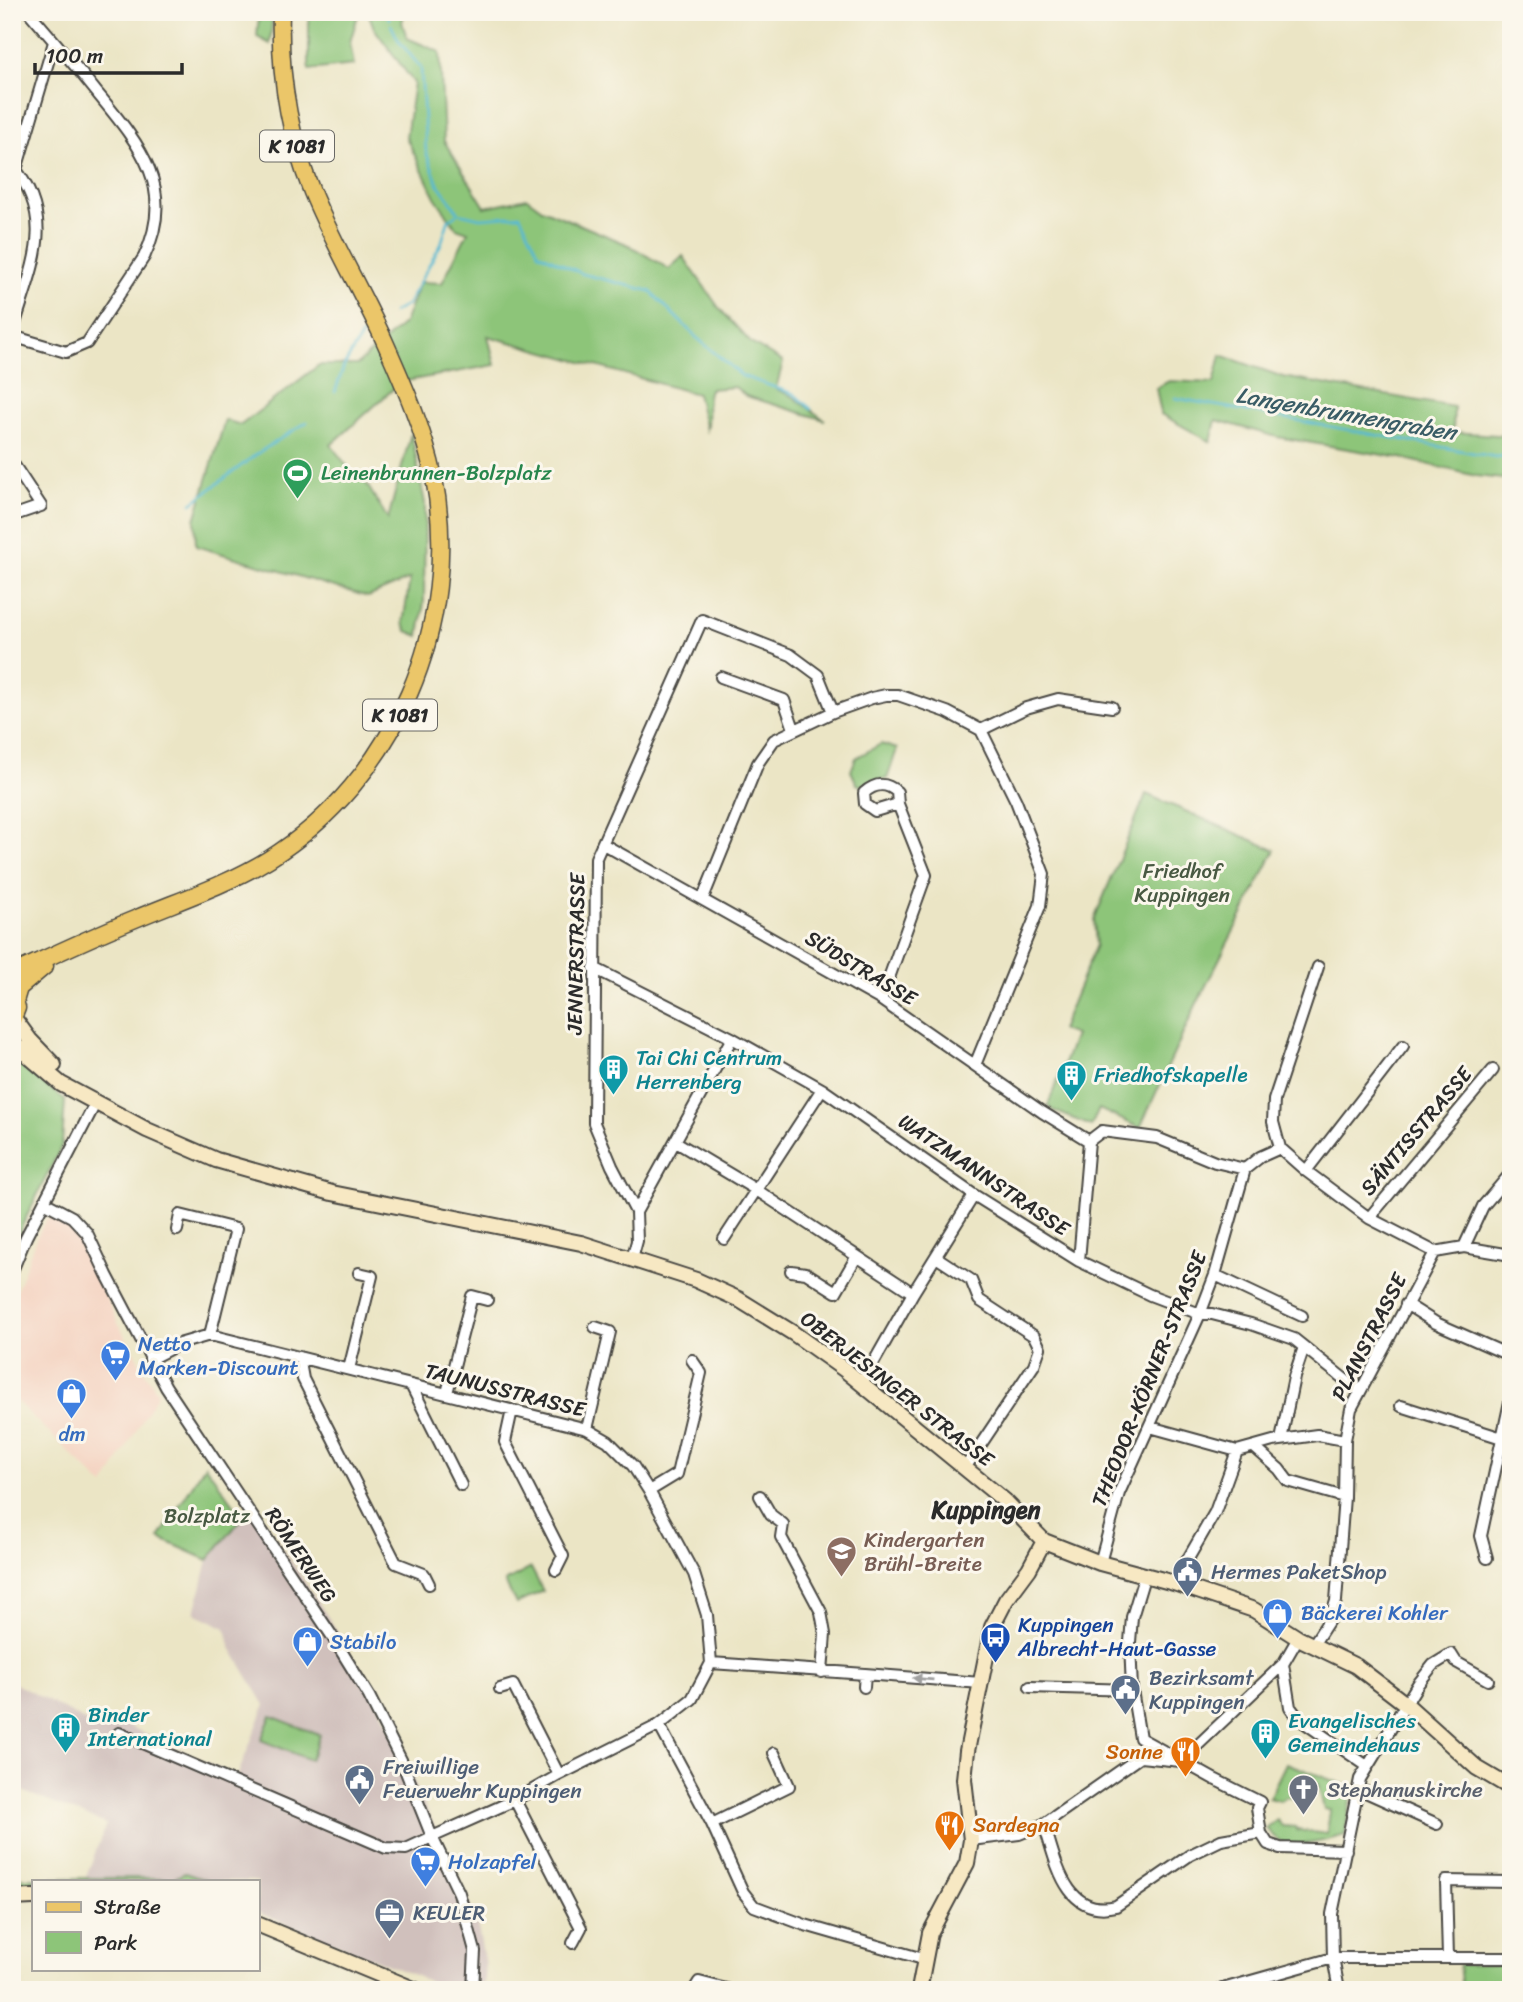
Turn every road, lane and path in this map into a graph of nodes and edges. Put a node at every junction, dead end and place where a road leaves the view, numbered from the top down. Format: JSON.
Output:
{"nodes":[{"id":1,"x":29,"y":12,"type":"edge"},
{"id":2,"x":281,"y":12,"type":"edge"},
{"id":3,"x":54,"y":42,"type":"junction"},
{"id":4,"x":14,"y":167,"type":"edge"},
{"id":5,"x":12,"y":335,"type":"edge"},
{"id":6,"x":12,"y":462,"type":"edge"},
{"id":7,"x":12,"y":516,"type":"edge"},
{"id":8,"x":721,"y":677,"type":"dead end"},
{"id":9,"x":1112,"y":707,"type":"dead end"},
{"id":10,"x":833,"y":712,"type":"junction"},
{"id":11,"x":794,"y":729,"type":"junction"},
{"id":12,"x":981,"y":730,"type":"junction"},
{"id":13,"x":898,"y":804,"type":"dead end"},
{"id":14,"x":603,"y":844,"type":"junction"},
{"id":15,"x":703,"y":898,"type":"junction"},
{"id":16,"x":64,"y":952,"type":"junction"},
{"id":17,"x":1318,"y":967,"type":"dead end"},
{"id":18,"x":594,"y":968,"type":"junction"},
{"id":19,"x":12,"y":974,"type":"edge"},
{"id":20,"x":14,"y":994,"type":"edge"},
{"id":21,"x":880,"y":1000,"type":"junction"},
{"id":22,"x":13,"y":1019,"type":"edge"},
{"id":23,"x":732,"y":1038,"type":"junction"},
{"id":24,"x":12,"y":1042,"type":"edge"},
{"id":25,"x":1403,"y":1046,"type":"dead end"},
{"id":26,"x":975,"y":1065,"type":"junction"},
{"id":27,"x":1493,"y":1070,"type":"dead end"},
{"id":28,"x":822,"y":1089,"type":"junction"},
{"id":29,"x":92,"y":1100,"type":"junction"},
{"id":30,"x":1089,"y":1141,"type":"junction"},
{"id":31,"x":676,"y":1142,"type":"junction"},
{"id":32,"x":1280,"y":1147,"type":"junction"},
{"id":33,"x":1245,"y":1169,"type":"junction"},
{"id":34,"x":1306,"y":1171,"type":"junction"},
{"id":35,"x":1511,"y":1173,"type":"edge"},
{"id":36,"x":758,"y":1191,"type":"junction"},
{"id":37,"x":974,"y":1195,"type":"junction"},
{"id":38,"x":44,"y":1202,"type":"junction"},
{"id":39,"x":636,"y":1212,"type":"junction"},
{"id":40,"x":1369,"y":1218,"type":"junction"},
{"id":41,"x":177,"y":1230,"type":"dead end"},
{"id":42,"x":724,"y":1239,"type":"dead end"},
{"id":43,"x":1464,"y":1247,"type":"junction"},
{"id":44,"x":1435,"y":1252,"type":"junction"},
{"id":45,"x":1511,"y":1255,"type":"edge"},
{"id":46,"x":857,"y":1256,"type":"junction"},
{"id":47,"x":936,"y":1257,"type":"junction"},
{"id":48,"x":632,"y":1259,"type":"junction"},
{"id":49,"x":1079,"y":1261,"type":"junction"},
{"id":50,"x":12,"y":1271,"type":"edge"},
{"id":51,"x":791,"y":1271,"type":"dead end"},
{"id":52,"x":359,"y":1273,"type":"dead end"},
{"id":53,"x":1215,"y":1275,"type":"junction"},
{"id":54,"x":913,"y":1293,"type":"junction"},
{"id":55,"x":487,"y":1300,"type":"dead end"},
{"id":56,"x":1406,"y":1304,"type":"junction"},
{"id":57,"x":1200,"y":1314,"type":"junction"},
{"id":58,"x":1301,"y":1316,"type":"dead end"},
{"id":59,"x":595,"y":1327,"type":"dead end"},
{"id":60,"x":210,"y":1335,"type":"junction"},
{"id":61,"x":1304,"y":1347,"type":"junction"},
{"id":62,"x":1511,"y":1356,"type":"edge"},
{"id":63,"x":299,"y":1357,"type":"junction"},
{"id":64,"x":150,"y":1359,"type":"junction"},
{"id":65,"x":692,"y":1360,"type":"dead end"},
{"id":66,"x":349,"y":1369,"type":"junction"},
{"id":67,"x":862,"y":1383,"type":"junction"},
{"id":68,"x":411,"y":1385,"type":"junction"},
{"id":69,"x":1359,"y":1391,"type":"junction"},
{"id":70,"x":447,"y":1393,"type":"junction"},
{"id":71,"x":1511,"y":1397,"type":"edge"},
{"id":72,"x":1401,"y":1406,"type":"dead end"},
{"id":73,"x":512,"y":1410,"type":"junction"},
{"id":74,"x":1150,"y":1427,"type":"junction"},
{"id":75,"x":587,"y":1430,"type":"junction"},
{"id":76,"x":1502,"y":1438,"type":"junction"},
{"id":77,"x":1281,"y":1440,"type":"junction"},
{"id":78,"x":1345,"y":1440,"type":"junction"},
{"id":79,"x":1254,"y":1447,"type":"junction"},
{"id":80,"x":1237,"y":1451,"type":"junction"},
{"id":81,"x":1499,"y":1451,"type":"junction"},
{"id":82,"x":1511,"y":1457,"type":"edge"},
{"id":83,"x":965,"y":1468,"type":"junction"},
{"id":84,"x":461,"y":1485,"type":"dead end"},
{"id":85,"x":649,"y":1491,"type":"junction"},
{"id":86,"x":760,"y":1496,"type":"dead end"},
{"id":87,"x":1345,"y":1497,"type":"junction"},
{"id":88,"x":1044,"y":1541,"type":"junction"},
{"id":89,"x":1487,"y":1558,"type":"dead end"},
{"id":90,"x":1100,"y":1563,"type":"junction"},
{"id":91,"x":556,"y":1570,"type":"dead end"},
{"id":92,"x":1145,"y":1574,"type":"junction"},
{"id":93,"x":1174,"y":1583,"type":"junction"},
{"id":94,"x":429,"y":1584,"type":"dead end"},
{"id":95,"x":1298,"y":1638,"type":"junction"},
{"id":96,"x":1312,"y":1645,"type":"junction"},
{"id":97,"x":711,"y":1663,"type":"junction"},
{"id":98,"x":1283,"y":1664,"type":"junction"},
{"id":99,"x":822,"y":1672,"type":"junction"},
{"id":100,"x":865,"y":1674,"type":"junction"},
{"id":101,"x":1488,"y":1680,"type":"dead end"},
{"id":102,"x":981,"y":1684,"type":"junction"},
{"id":103,"x":864,"y":1687,"type":"dead end"},
{"id":104,"x":1030,"y":1687,"type":"dead end"},
{"id":105,"x":500,"y":1689,"type":"dead end"},
{"id":106,"x":1132,"y":1690,"type":"junction"},
{"id":107,"x":1407,"y":1705,"type":"junction"},
{"id":108,"x":659,"y":1725,"type":"junction"},
{"id":109,"x":119,"y":1733,"type":"dead end"},
{"id":110,"x":1140,"y":1738,"type":"junction"},
{"id":111,"x":774,"y":1753,"type":"dead end"},
{"id":112,"x":1139,"y":1757,"type":"junction"},
{"id":113,"x":1181,"y":1761,"type":"junction"},
{"id":114,"x":1367,"y":1766,"type":"junction"},
{"id":115,"x":559,"y":1775,"type":"junction"},
{"id":116,"x":1511,"y":1788,"type":"edge"},
{"id":117,"x":1359,"y":1789,"type":"junction"},
{"id":118,"x":515,"y":1800,"type":"junction"},
{"id":119,"x":712,"y":1824,"type":"junction"},
{"id":120,"x":1044,"y":1824,"type":"junction"},
{"id":121,"x":1437,"y":1824,"type":"dead end"},
{"id":122,"x":1261,"y":1833,"type":"junction"},
{"id":123,"x":432,"y":1837,"type":"junction"},
{"id":124,"x":971,"y":1840,"type":"junction"},
{"id":125,"x":1346,"y":1850,"type":"junction"},
{"id":126,"x":1511,"y":1882,"type":"edge"},
{"id":127,"x":32,"y":1897,"type":"edge"},
{"id":128,"x":12,"y":1898,"type":"edge"},
{"id":129,"x":259,"y":1925,"type":"edge"},
{"id":130,"x":573,"y":1943,"type":"dead end"},
{"id":131,"x":1333,"y":1958,"type":"junction"},
{"id":132,"x":1448,"y":1958,"type":"junction"},
{"id":133,"x":1511,"y":1958,"type":"edge"},
{"id":134,"x":923,"y":1959,"type":"junction"},
{"id":135,"x":416,"y":1990,"type":"edge"},
{"id":136,"x":473,"y":1990,"type":"edge"},
{"id":137,"x":694,"y":1990,"type":"edge"},
{"id":138,"x":730,"y":1990,"type":"edge"},
{"id":139,"x":919,"y":1990,"type":"edge"},
{"id":140,"x":1219,"y":1990,"type":"edge"},
{"id":141,"x":1339,"y":1990,"type":"edge"}],
"edges":[{"from":1,"to":3,"type":"street"},
{"from":2,"to":16,"type":"main road","number":"K 1081"},
{"from":3,"to":4,"type":"street"},
{"from":3,"to":5,"type":"street"},
{"from":4,"to":5,"type":"street"},
{"from":6,"to":7,"type":"street"},
{"from":8,"to":11,"type":"street"},
{"from":9,"to":12,"type":"street"},
{"from":10,"to":11,"type":"street"},
{"from":10,"to":12,"type":"street"},
{"from":10,"to":14,"type":"street","name":"JENNERSTRASSE"},
{"from":11,"to":15,"type":"street"},
{"from":12,"to":26,"type":"street"},
{"from":13,"to":21,"type":"street"},
{"from":14,"to":15,"type":"street","name":"SÜDSTRASSE"},
{"from":14,"to":18,"type":"street","name":"JENNERSTRASSE"},
{"from":15,"to":21,"type":"street","name":"SÜDSTRASSE"},
{"from":16,"to":19,"type":"main road","number":"K 1081"},
{"from":16,"to":20,"type":"main road","number":"K 1081"},
{"from":17,"to":32,"type":"street"},
{"from":18,"to":23,"type":"street","name":"WATZMANNSTRASSE"},
{"from":18,"to":39,"type":"street","name":"JENNERSTRASSE"},
{"from":20,"to":22,"type":"main road"},
{"from":21,"to":26,"type":"street","name":"SÜDSTRASSE"},
{"from":22,"to":29,"type":"main road"},
{"from":23,"to":28,"type":"street","name":"WATZMANNSTRASSE"},
{"from":23,"to":31,"type":"street"},
{"from":24,"to":29,"type":"main road"},
{"from":25,"to":34,"type":"street"},
{"from":26,"to":30,"type":"street","name":"SÜDSTRASSE"},
{"from":27,"to":40,"type":"street","name":"SÄNTISSTRASSE"},
{"from":28,"to":36,"type":"street"},
{"from":28,"to":37,"type":"street","name":"WATZMANNSTRASSE"},
{"from":29,"to":38,"type":"street"},
{"from":29,"to":48,"type":"main road","name":"OBERJESINGER STRASSE"},
{"from":30,"to":33,"type":"street"},
{"from":30,"to":49,"type":"street"},
{"from":31,"to":36,"type":"street"},
{"from":31,"to":39,"type":"street"},
{"from":32,"to":33,"type":"street"},
{"from":32,"to":34,"type":"street"},
{"from":33,"to":53,"type":"street","name":"THEODOR-KÖRNER-STRASSE"},
{"from":34,"to":40,"type":"street"},
{"from":35,"to":43,"type":"street"},
{"from":36,"to":42,"type":"street"},
{"from":36,"to":46,"type":"street"},
{"from":37,"to":47,"type":"street"},
{"from":37,"to":49,"type":"street","name":"WATZMANNSTRASSE"},
{"from":38,"to":50,"type":"street"},
{"from":38,"to":64,"type":"street","name":"RÖMERWEG"},
{"from":39,"to":48,"type":"street","name":"JENNERSTRASSE"},
{"from":40,"to":44,"type":"street"},
{"from":41,"to":60,"type":"street"},
{"from":43,"to":44,"type":"street"},
{"from":43,"to":45,"type":"street"},
{"from":44,"to":56,"type":"street","name":"PLANSTRASSE"},
{"from":46,"to":51,"type":"street"},
{"from":46,"to":54,"type":"street"},
{"from":47,"to":54,"type":"street"},
{"from":47,"to":83,"type":"street"},
{"from":48,"to":67,"type":"main road","name":"OBERJESINGER STRASSE"},
{"from":49,"to":57,"type":"street","name":"WATZMANNSTRASSE"},
{"from":52,"to":66,"type":"street"},
{"from":53,"to":57,"type":"street","name":"THEODOR-KÖRNER-STRASSE"},
{"from":53,"to":58,"type":"street"},
{"from":54,"to":67,"type":"street"},
{"from":55,"to":70,"type":"street"},
{"from":56,"to":62,"type":"street"},
{"from":56,"to":69,"type":"street","name":"PLANSTRASSE"},
{"from":57,"to":61,"type":"street","name":"WATZMANNSTRASSE"},
{"from":57,"to":74,"type":"street","name":"THEODOR-KÖRNER-STRASSE"},
{"from":59,"to":75,"type":"street"},
{"from":60,"to":63,"type":"street","name":"TAUNUSSTRASSE"},
{"from":60,"to":64,"type":"street"},
{"from":61,"to":69,"type":"street","name":"WATZMANNSTRASSE"},
{"from":61,"to":77,"type":"street"},
{"from":63,"to":66,"type":"street","name":"TAUNUSSTRASSE"},
{"from":63,"to":94,"type":"street"},
{"from":64,"to":123,"type":"street","name":"RÖMERWEG"},
{"from":65,"to":85,"type":"street"},
{"from":66,"to":68,"type":"street","name":"TAUNUSSTRASSE"},
{"from":67,"to":83,"type":"main road","name":"OBERJESINGER STRASSE"},
{"from":68,"to":70,"type":"street","name":"TAUNUSSTRASSE"},
{"from":68,"to":84,"type":"street"},
{"from":69,"to":78,"type":"street","name":"PLANSTRASSE"},
{"from":70,"to":73,"type":"street","name":"TAUNUSSTRASSE"},
{"from":71,"to":76,"type":"street"},
{"from":72,"to":76,"type":"street"},
{"from":73,"to":75,"type":"street","name":"TAUNUSSTRASSE"},
{"from":73,"to":91,"type":"street"},
{"from":74,"to":80,"type":"street"},
{"from":74,"to":90,"type":"street","name":"THEODOR-KÖRNER-STRASSE"},
{"from":75,"to":85,"type":"street","name":"TAUNUSSTRASSE"},
{"from":76,"to":81,"type":"street"},
{"from":77,"to":78,"type":"street"},
{"from":77,"to":79,"type":"street"},
{"from":78,"to":87,"type":"street","name":"PLANSTRASSE"},
{"from":79,"to":80,"type":"street"},
{"from":79,"to":87,"type":"street"},
{"from":80,"to":93,"type":"street"},
{"from":81,"to":82,"type":"street"},
{"from":81,"to":89,"type":"street"},
{"from":83,"to":88,"type":"main road","name":"OBERJESINGER STRASSE"},
{"from":85,"to":97,"type":"street","name":"TAUNUSSTRASSE"},
{"from":86,"to":99,"type":"street"},
{"from":87,"to":96,"type":"street","name":"PLANSTRASSE"},
{"from":88,"to":90,"type":"main road"},
{"from":88,"to":102,"type":"main road"},
{"from":90,"to":92,"type":"main road"},
{"from":92,"to":93,"type":"main road"},
{"from":92,"to":106,"type":"street"},
{"from":93,"to":95,"type":"main road"},
{"from":95,"to":96,"type":"main road"},
{"from":95,"to":98,"type":"street"},
{"from":96,"to":107,"type":"main road"},
{"from":97,"to":99,"type":"street"},
{"from":97,"to":108,"type":"street"},
{"from":98,"to":113,"type":"street"},
{"from":98,"to":114,"type":"street"},
{"from":99,"to":100,"type":"street"},
{"from":102,"to":100,"type":"street","one_way":true},
{"from":100,"to":103,"type":"street"},
{"from":101,"to":107,"type":"street"},
{"from":102,"to":124,"type":"main road"},
{"from":104,"to":106,"type":"street"},
{"from":105,"to":115,"type":"street"},
{"from":106,"to":110,"type":"street"},
{"from":107,"to":114,"type":"street"},
{"from":107,"to":116,"type":"main road"},
{"from":108,"to":115,"type":"street"},
{"from":108,"to":119,"type":"street"},
{"from":109,"to":123,"type":"street"},
{"from":110,"to":112,"type":"street"},
{"from":110,"to":113,"type":"street"},
{"from":111,"to":119,"type":"street"},
{"from":112,"to":113,"type":"street"},
{"from":112,"to":120,"type":"street"},
{"from":113,"to":122,"type":"street"},
{"from":114,"to":117,"type":"street"},
{"from":115,"to":118,"type":"street"},
{"from":117,"to":121,"type":"street"},
{"from":117,"to":125,"type":"street"},
{"from":118,"to":123,"type":"street"},
{"from":118,"to":130,"type":"street"},
{"from":119,"to":134,"type":"street"},
{"from":120,"to":122,"type":"street"},
{"from":120,"to":124,"type":"street"},
{"from":122,"to":125,"type":"street"},
{"from":123,"to":136,"type":"street","name":"RÖMERWEG"},
{"from":124,"to":134,"type":"main road"},
{"from":125,"to":131,"type":"street"},
{"from":126,"to":132,"type":"street"},
{"from":127,"to":128,"type":"main road"},
{"from":129,"to":135,"type":"main road"},
{"from":131,"to":132,"type":"street"},
{"from":131,"to":140,"type":"street"},
{"from":131,"to":141,"type":"street"},
{"from":132,"to":133,"type":"street"},
{"from":134,"to":139,"type":"main road"},
{"from":137,"to":138,"type":"street"}]}
